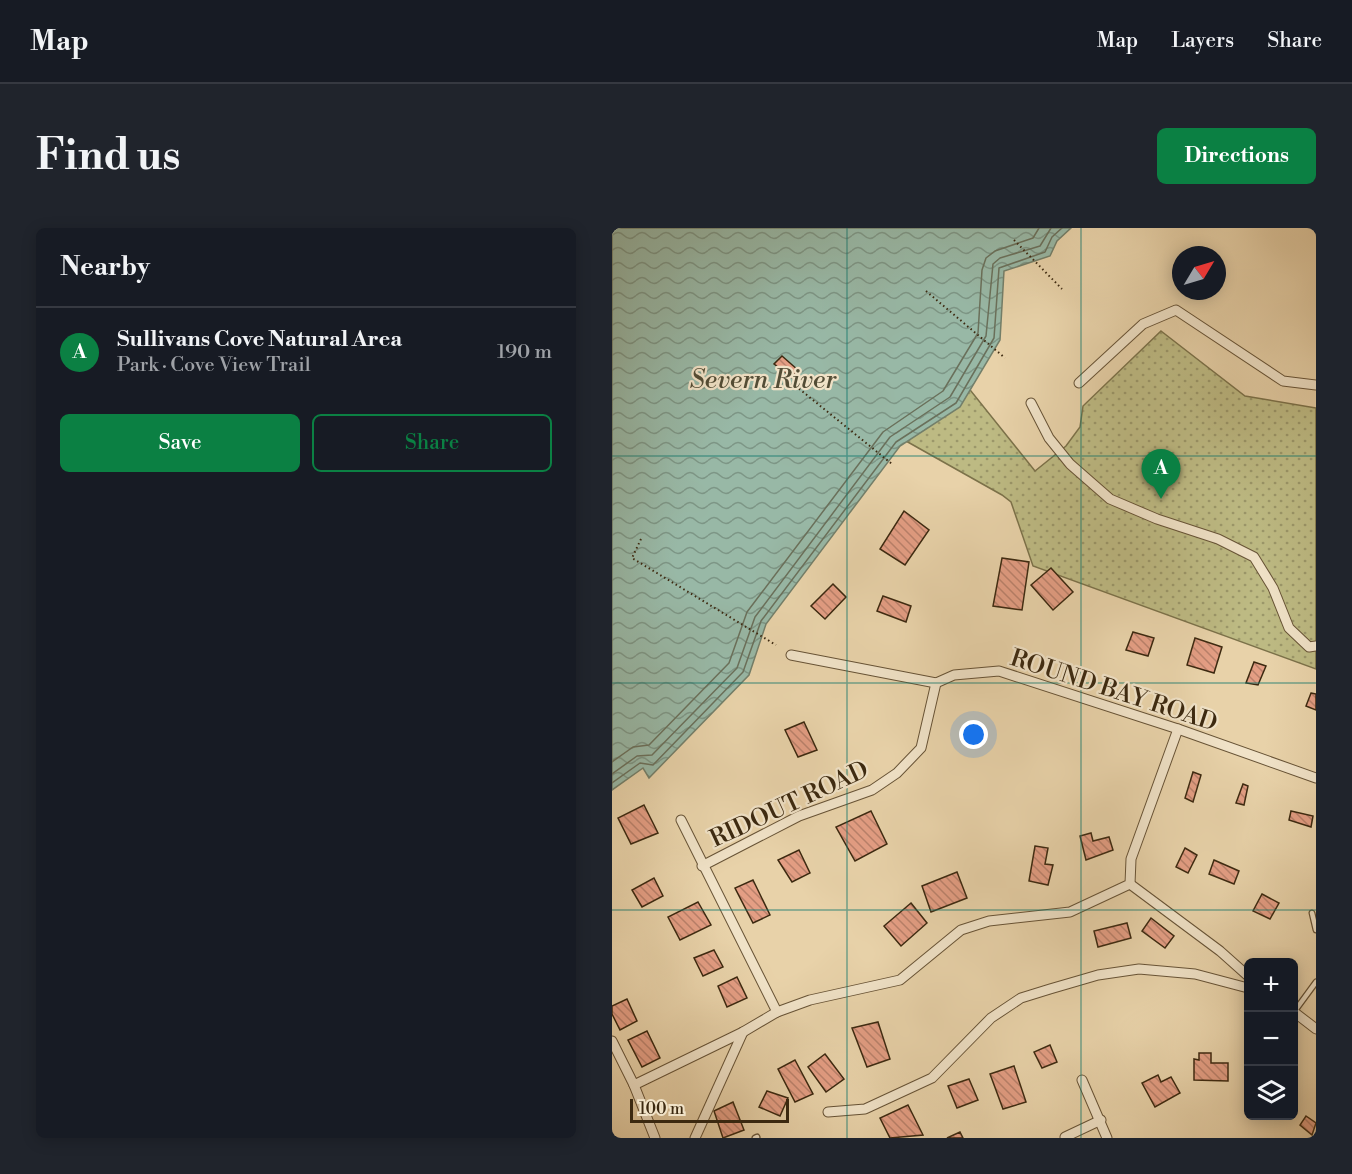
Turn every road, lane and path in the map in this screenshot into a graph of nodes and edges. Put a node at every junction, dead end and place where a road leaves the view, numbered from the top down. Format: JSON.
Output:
{"nodes":[{"id":1,"x":1014,"y":240,"type":"dead end"},
{"id":2,"x":1062,"y":289,"type":"dead end"},
{"id":3,"x":926,"y":291,"type":"dead end"},
{"id":4,"x":1005,"y":358,"type":"dead end"},
{"id":5,"x":792,"y":383,"type":"dead end"},
{"id":6,"x":1079,"y":383,"type":"dead end"},
{"id":7,"x":1316,"y":385,"type":"edge"},
{"id":8,"x":1031,"y":403,"type":"dead end"},
{"id":9,"x":892,"y":464,"type":"dead end"},
{"id":10,"x":641,"y":540,"type":"dead end"},
{"id":11,"x":776,"y":645,"type":"dead end"},
{"id":12,"x":1316,"y":646,"type":"edge"},
{"id":13,"x":791,"y":655,"type":"dead end"},
{"id":14,"x":936,"y":683,"type":"junction"},
{"id":15,"x":1179,"y":729,"type":"junction"},
{"id":16,"x":1316,"y":778,"type":"edge"},
{"id":17,"x":681,"y":820,"type":"dead end"},
{"id":18,"x":702,"y":866,"type":"junction"},
{"id":19,"x":1130,"y":884,"type":"junction"},
{"id":20,"x":1312,"y":913,"type":"dead end"},
{"id":21,"x":1316,"y":930,"type":"edge"},
{"id":22,"x":1244,"y":972,"type":"edge"},
{"id":23,"x":1316,"y":982,"type":"edge"},
{"id":24,"x":1244,"y":987,"type":"edge"},
{"id":25,"x":1298,"y":1007,"type":"edge"},
{"id":26,"x":777,"y":1012,"type":"junction"},
{"id":27,"x":1298,"y":1015,"type":"edge"},
{"id":28,"x":1316,"y":1029,"type":"edge"},
{"id":29,"x":743,"y":1032,"type":"junction"},
{"id":30,"x":612,"y":1041,"type":"edge"},
{"id":31,"x":1082,"y":1080,"type":"dead end"},
{"id":32,"x":634,"y":1085,"type":"junction"},
{"id":33,"x":828,"y":1112,"type":"dead end"},
{"id":34,"x":1101,"y":1120,"type":"junction"},
{"id":35,"x":1065,"y":1137,"type":"edge"},
{"id":36,"x":655,"y":1138,"type":"edge"},
{"id":37,"x":695,"y":1138,"type":"edge"},
{"id":38,"x":1107,"y":1138,"type":"edge"}],
"edges":[{"from":1,"to":2,"type":"path"},
{"from":3,"to":4,"type":"path"},
{"from":5,"to":9,"type":"path"},
{"from":6,"to":7,"type":"street"},
{"from":8,"to":12,"type":"street"},
{"from":10,"to":11,"type":"path"},
{"from":13,"to":14,"type":"street","name":"ROUND BAY ROAD"},
{"from":14,"to":15,"type":"street","name":"ROUND BAY ROAD"},
{"from":14,"to":18,"type":"street","name":"RIDOUT ROAD"},
{"from":15,"to":16,"type":"street","name":"ROUND BAY ROAD"},
{"from":15,"to":19,"type":"street"},
{"from":17,"to":18,"type":"street"},
{"from":18,"to":26,"type":"street"},
{"from":19,"to":22,"type":"street"},
{"from":19,"to":26,"type":"street"},
{"from":20,"to":21,"type":"lane"},
{"from":23,"to":25,"type":"lane"},
{"from":24,"to":33,"type":"street"},
{"from":26,"to":29,"type":"street"},
{"from":27,"to":28,"type":"street"},
{"from":29,"to":32,"type":"street"},
{"from":29,"to":37,"type":"street"},
{"from":30,"to":32,"type":"street"},
{"from":31,"to":34,"type":"street"},
{"from":32,"to":36,"type":"street"},
{"from":34,"to":35,"type":"street"},
{"from":34,"to":38,"type":"street"}]}
